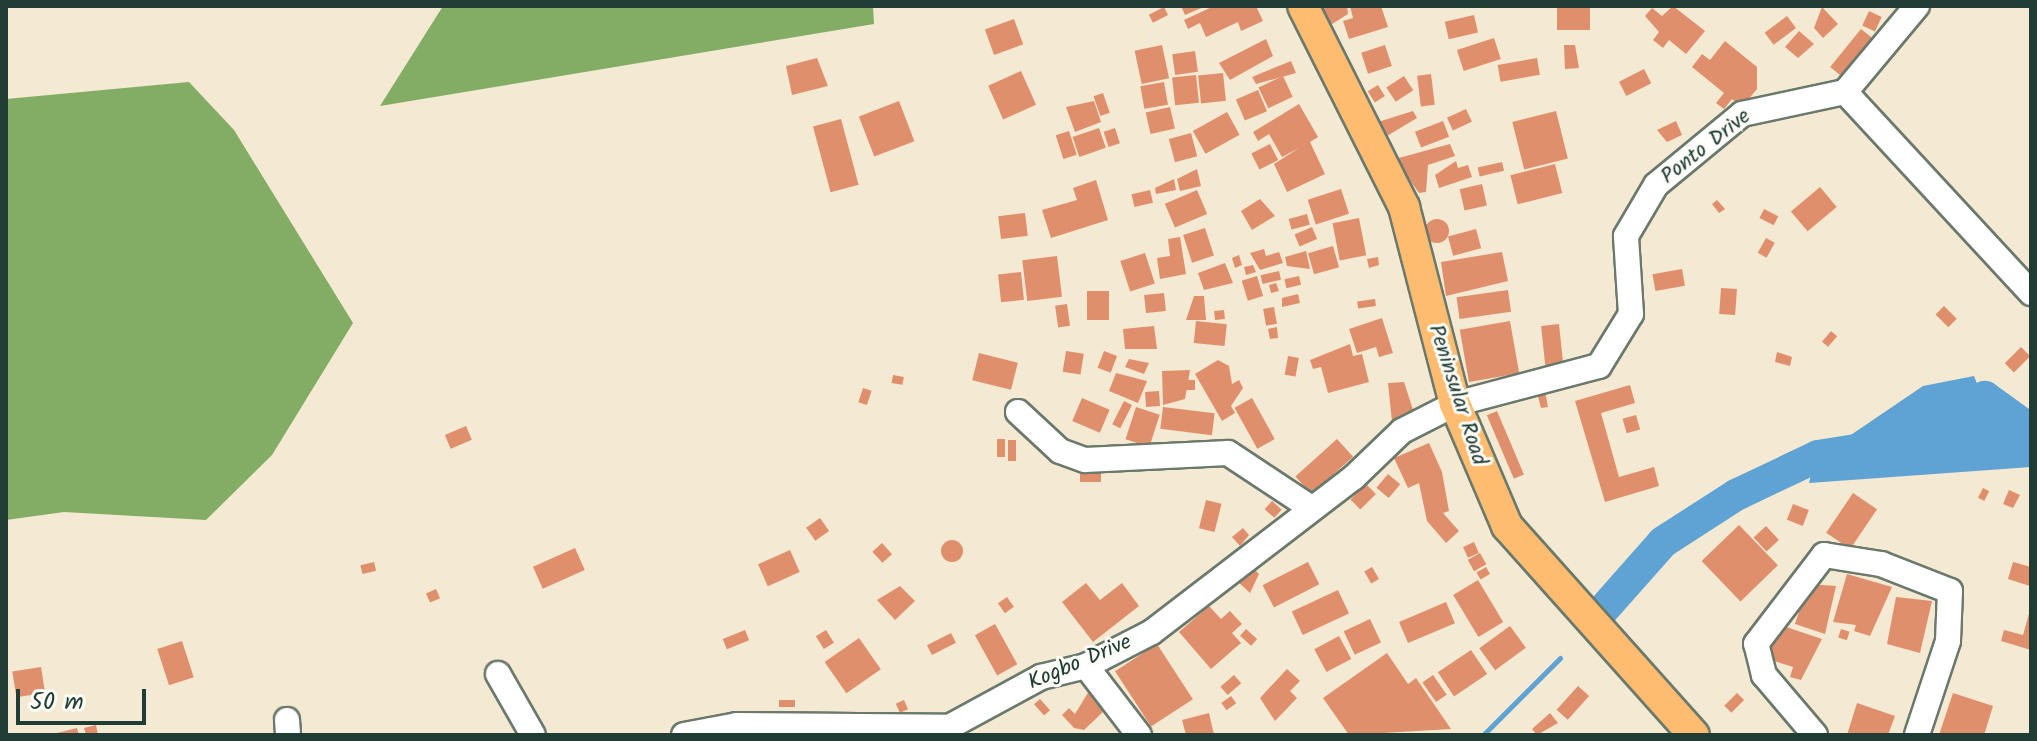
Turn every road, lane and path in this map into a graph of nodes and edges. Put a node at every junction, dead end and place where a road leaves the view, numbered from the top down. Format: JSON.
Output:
{"nodes":[{"id":1,"x":1291,"y":6,"type":"edge"},
{"id":2,"x":1303,"y":6,"type":"edge"},
{"id":3,"x":1917,"y":6,"type":"edge"},
{"id":4,"x":1845,"y":92,"type":"junction"},
{"id":5,"x":2031,"y":293,"type":"edge"},
{"id":6,"x":1448,"y":407,"type":"junction"},
{"id":7,"x":1018,"y":412,"type":"dead end"},
{"id":8,"x":1311,"y":508,"type":"junction"},
{"id":9,"x":1086,"y":666,"type":"junction"},
{"id":10,"x":498,"y":674,"type":"dead end"},
{"id":11,"x":691,"y":734,"type":"edge"},
{"id":12,"x":533,"y":735,"type":"edge"},
{"id":13,"x":1139,"y":735,"type":"edge"},
{"id":14,"x":1672,"y":735,"type":"edge"},
{"id":15,"x":1694,"y":735,"type":"edge"},
{"id":16,"x":1815,"y":735,"type":"edge"},
{"id":17,"x":1917,"y":735,"type":"edge"}],
"edges":[{"from":1,"to":6,"type":"main road","name":"Peninsular Road"},
{"from":2,"to":6,"type":"main road","name":"Peninsular Road"},
{"from":3,"to":4,"type":"street"},
{"from":4,"to":5,"type":"street"},
{"from":4,"to":6,"type":"street","name":"Ponto Drive"},
{"from":6,"to":8,"type":"street","name":"Kogbo Drive"},
{"from":6,"to":14,"type":"main road","name":"Peninsular Road"},
{"from":6,"to":15,"type":"main road","name":"Peninsular Road"},
{"from":7,"to":8,"type":"street"},
{"from":8,"to":9,"type":"street","name":"Kogbo Drive"},
{"from":9,"to":11,"type":"street","name":"Kogbo Drive"},
{"from":9,"to":13,"type":"street"},
{"from":10,"to":12,"type":"street"},
{"from":16,"to":17,"type":"street"}]}
